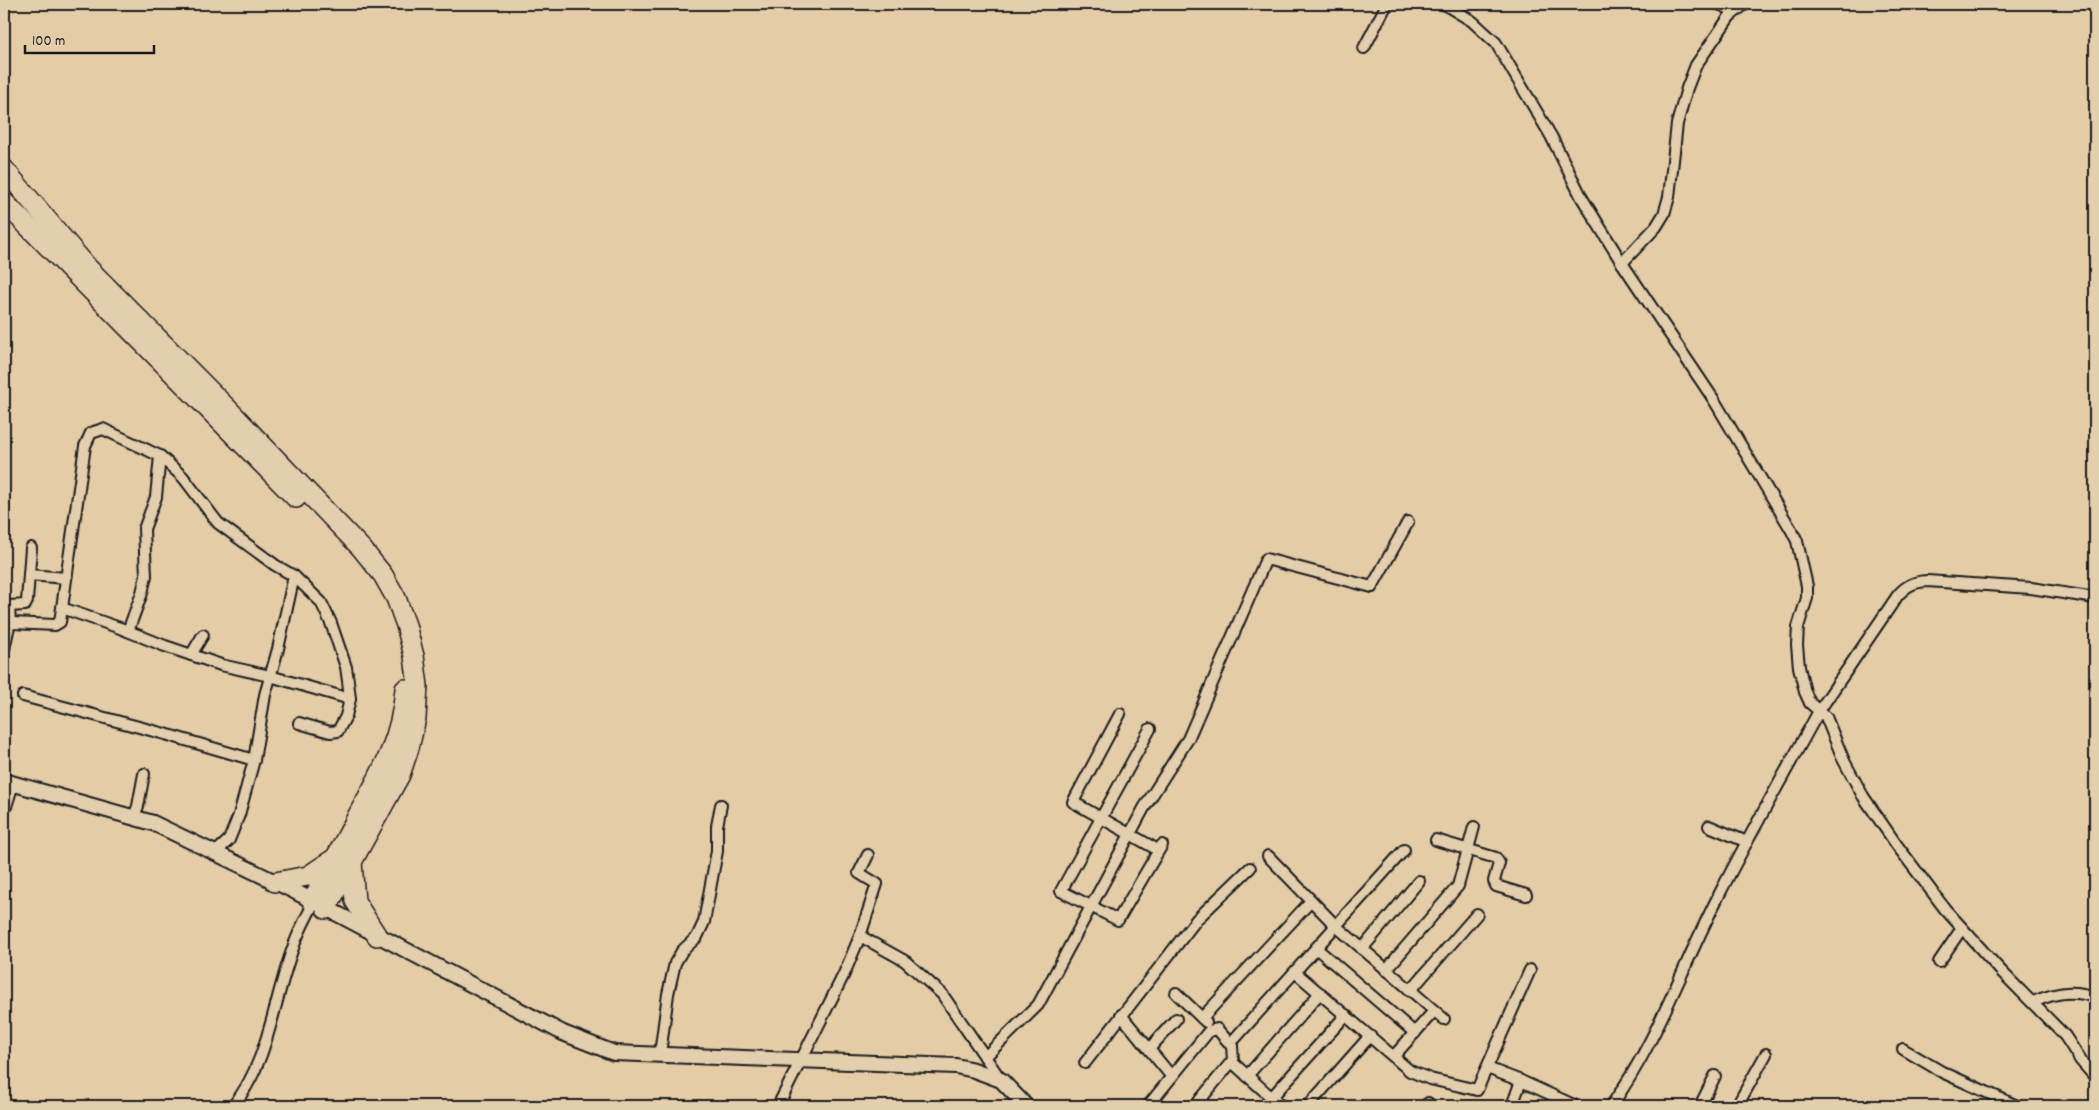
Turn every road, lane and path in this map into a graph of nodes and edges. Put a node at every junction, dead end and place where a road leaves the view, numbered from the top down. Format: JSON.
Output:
{"nodes":[{"id":1,"x":1387,"y":4,"type":"edge"},
{"id":2,"x":1444,"y":4,"type":"edge"},
{"id":3,"x":1718,"y":4,"type":"edge"},
{"id":4,"x":1745,"y":4,"type":"edge"},
{"id":5,"x":1736,"y":11,"type":"junction"},
{"id":6,"x":1364,"y":48,"type":"dead end"},
{"id":7,"x":4,"y":169,"type":"edge"},
{"id":8,"x":4,"y":184,"type":"edge"},
{"id":9,"x":4,"y":202,"type":"edge"},
{"id":10,"x":4,"y":213,"type":"edge"},
{"id":11,"x":1622,"y":263,"type":"junction"},
{"id":12,"x":84,"y":274,"type":"junction"},
{"id":13,"x":160,"y":456,"type":"junction"},
{"id":14,"x":1408,"y":522,"type":"dead end"},
{"id":15,"x":31,"y":548,"type":"dead end"},
{"id":16,"x":30,"y":575,"type":"junction"},
{"id":17,"x":294,"y":576,"type":"junction"},
{"id":18,"x":66,"y":578,"type":"junction"},
{"id":19,"x":2095,"y":598,"type":"edge"},
{"id":20,"x":62,"y":608,"type":"junction"},
{"id":21,"x":10,"y":624,"type":"junction"},
{"id":22,"x":128,"y":631,"type":"junction"},
{"id":23,"x":203,"y":635,"type":"dead end"},
{"id":24,"x":4,"y":649,"type":"edge"},
{"id":25,"x":191,"y":655,"type":"junction"},
{"id":26,"x":270,"y":676,"type":"junction"},
{"id":27,"x":23,"y":696,"type":"dead end"},
{"id":28,"x":350,"y":699,"type":"junction"},
{"id":29,"x":1819,"y":711,"type":"junction"},
{"id":30,"x":1120,"y":714,"type":"dead end"},
{"id":31,"x":299,"y":723,"type":"dead end"},
{"id":32,"x":1150,"y":729,"type":"dead end"},
{"id":33,"x":254,"y":760,"type":"junction"},
{"id":34,"x":144,"y":774,"type":"dead end"},
{"id":35,"x":8,"y":782,"type":"edge"},
{"id":36,"x":721,"y":805,"type":"dead end"},
{"id":37,"x":4,"y":813,"type":"edge"},
{"id":38,"x":134,"y":817,"type":"junction"},
{"id":39,"x":1101,"y":818,"type":"junction"},
{"id":40,"x":1709,"y":826,"type":"dead end"},
{"id":41,"x":1474,"y":827,"type":"dead end"},
{"id":42,"x":1130,"y":834,"type":"junction"},
{"id":43,"x":1436,"y":840,"type":"dead end"},
{"id":44,"x":1747,"y":842,"type":"junction"},
{"id":45,"x":1404,"y":850,"type":"dead end"},
{"id":46,"x":1468,"y":850,"type":"junction"},
{"id":47,"x":215,"y":853,"type":"junction"},
{"id":48,"x":868,"y":855,"type":"dead end"},
{"id":49,"x":1268,"y":856,"type":"dead end"},
{"id":50,"x":344,"y":859,"type":"junction"},
{"id":51,"x":1250,"y":868,"type":"dead end"},
{"id":52,"x":1419,"y":881,"type":"dead end"},
{"id":53,"x":275,"y":882,"type":"junction"},
{"id":54,"x":1526,"y":895,"type":"dead end"},
{"id":55,"x":1311,"y":902,"type":"junction"},
{"id":56,"x":317,"y":904,"type":"junction"},
{"id":57,"x":1090,"y":907,"type":"junction"},
{"id":58,"x":1477,"y":914,"type":"dead end"},
{"id":59,"x":1336,"y":926,"type":"junction"},
{"id":60,"x":1962,"y":928,"type":"junction"},
{"id":61,"x":377,"y":936,"type":"junction"},
{"id":62,"x":860,"y":936,"type":"junction"},
{"id":63,"x":1316,"y":948,"type":"junction"},
{"id":64,"x":1362,"y":948,"type":"junction"},
{"id":65,"x":1939,"y":962,"type":"dead end"},
{"id":66,"x":1386,"y":970,"type":"junction"},
{"id":67,"x":1530,"y":970,"type":"dead end"},
{"id":68,"x":1295,"y":972,"type":"junction"},
{"id":69,"x":1410,"y":991,"type":"junction"},
{"id":70,"x":1176,"y":993,"type":"dead end"},
{"id":71,"x":1320,"y":993,"type":"junction"},
{"id":72,"x":2095,"y":997,"type":"edge"},
{"id":73,"x":2034,"y":1002,"type":"junction"},
{"id":74,"x":1434,"y":1011,"type":"junction"},
{"id":75,"x":1121,"y":1014,"type":"junction"},
{"id":76,"x":1346,"y":1015,"type":"junction"},
{"id":77,"x":1202,"y":1018,"type":"junction"},
{"id":78,"x":1176,"y":1019,"type":"dead end"},
{"id":79,"x":1444,"y":1020,"type":"dead end"},
{"id":80,"x":1213,"y":1029,"type":"junction"},
{"id":81,"x":1415,"y":1033,"type":"junction"},
{"id":82,"x":1370,"y":1036,"type":"junction"},
{"id":83,"x":1230,"y":1044,"type":"junction"},
{"id":84,"x":1150,"y":1048,"type":"junction"},
{"id":85,"x":1903,"y":1049,"type":"dead end"},
{"id":86,"x":660,"y":1054,"type":"junction"},
{"id":87,"x":1766,"y":1054,"type":"dead end"},
{"id":88,"x":1394,"y":1056,"type":"junction"},
{"id":89,"x":985,"y":1057,"type":"junction"},
{"id":90,"x":801,"y":1060,"type":"junction"},
{"id":91,"x":1232,"y":1062,"type":"junction"},
{"id":92,"x":1085,"y":1063,"type":"dead end"},
{"id":93,"x":1487,"y":1068,"type":"junction"},
{"id":94,"x":1247,"y":1076,"type":"junction"},
{"id":95,"x":1715,"y":1076,"type":"dead end"},
{"id":96,"x":1172,"y":1077,"type":"junction"},
{"id":97,"x":2095,"y":1077,"type":"edge"},
{"id":98,"x":1001,"y":1080,"type":"junction"},
{"id":99,"x":1521,"y":1081,"type":"junction"},
{"id":100,"x":1271,"y":1098,"type":"junction"},
{"id":101,"x":1512,"y":1103,"type":"dead end"},
{"id":102,"x":233,"y":1106,"type":"edge"},
{"id":103,"x":778,"y":1106,"type":"edge"},
{"id":104,"x":1026,"y":1106,"type":"edge"},
{"id":105,"x":1148,"y":1106,"type":"edge"},
{"id":106,"x":1195,"y":1106,"type":"edge"},
{"id":107,"x":1281,"y":1106,"type":"edge"},
{"id":108,"x":1308,"y":1106,"type":"edge"},
{"id":109,"x":1576,"y":1106,"type":"edge"},
{"id":110,"x":1611,"y":1106,"type":"edge"},
{"id":111,"x":1700,"y":1106,"type":"edge"},
{"id":112,"x":1738,"y":1106,"type":"edge"},
{"id":113,"x":2017,"y":1106,"type":"edge"}],
"edges":[{"from":1,"to":6,"type":"street"},
{"from":2,"to":11,"type":"street"},
{"from":3,"to":5,"type":"street"},
{"from":4,"to":5,"type":"street"},
{"from":5,"to":11,"type":"street"},
{"from":7,"to":12,"type":"highway"},
{"from":8,"to":12,"type":"highway"},
{"from":9,"to":12,"type":"highway"},
{"from":10,"to":12,"type":"highway"},
{"from":11,"to":29,"type":"street"},
{"from":12,"to":50,"type":"highway"},
{"from":13,"to":17,"type":"street"},
{"from":13,"to":18,"type":"street"},
{"from":13,"to":22,"type":"street"},
{"from":14,"to":42,"type":"street"},
{"from":15,"to":16,"type":"street"},
{"from":16,"to":18,"type":"street"},
{"from":16,"to":21,"type":"street"},
{"from":17,"to":26,"type":"street"},
{"from":17,"to":28,"type":"street"},
{"from":18,"to":20,"type":"street"},
{"from":19,"to":29,"type":"street"},
{"from":20,"to":21,"type":"street"},
{"from":20,"to":22,"type":"street"},
{"from":21,"to":24,"type":"street"},
{"from":22,"to":25,"type":"street"},
{"from":23,"to":25,"type":"street"},
{"from":25,"to":26,"type":"street"},
{"from":26,"to":28,"type":"street"},
{"from":26,"to":33,"type":"street"},
{"from":27,"to":33,"type":"street"},
{"from":28,"to":31,"type":"street"},
{"from":29,"to":44,"type":"street"},
{"from":29,"to":60,"type":"street"},
{"from":30,"to":39,"type":"street"},
{"from":32,"to":39,"type":"street"},
{"from":33,"to":47,"type":"street"},
{"from":34,"to":38,"type":"street"},
{"from":35,"to":37,"type":"street"},
{"from":35,"to":38,"type":"street"},
{"from":36,"to":86,"type":"street"},
{"from":38,"to":47,"type":"street"},
{"from":39,"to":42,"type":"street"},
{"from":39,"to":57,"type":"street"},
{"from":40,"to":44,"type":"street"},
{"from":41,"to":46,"type":"street"},
{"from":42,"to":57,"type":"street"},
{"from":42,"to":57,"type":"street"},
{"from":43,"to":46,"type":"street"},
{"from":44,"to":110,"type":"street"},
{"from":45,"to":59,"type":"street"},
{"from":46,"to":54,"type":"street"},
{"from":46,"to":66,"type":"street"},
{"from":47,"to":53,"type":"street"},
{"from":48,"to":62,"type":"street"},
{"from":49,"to":55,"type":"street"},
{"from":50,"to":53,"type":"highway"},
{"from":50,"to":56,"type":"highway"},
{"from":50,"to":61,"type":"highway"},
{"from":51,"to":75,"type":"street"},
{"from":52,"to":64,"type":"street"},
{"from":53,"to":56,"type":"street"},
{"from":55,"to":59,"type":"street"},
{"from":55,"to":77,"type":"street"},
{"from":56,"to":61,"type":"street"},
{"from":56,"to":102,"type":"street"},
{"from":57,"to":89,"type":"street"},
{"from":58,"to":69,"type":"street"},
{"from":59,"to":63,"type":"street"},
{"from":59,"to":64,"type":"street"},
{"from":60,"to":65,"type":"street"},
{"from":60,"to":73,"type":"street"},
{"from":61,"to":86,"type":"street"},
{"from":62,"to":89,"type":"street"},
{"from":62,"to":90,"type":"street"},
{"from":63,"to":68,"type":"street"},
{"from":63,"to":81,"type":"street"},
{"from":64,"to":66,"type":"street"},
{"from":66,"to":69,"type":"street"},
{"from":67,"to":93,"type":"street"},
{"from":68,"to":71,"type":"street"},
{"from":68,"to":83,"type":"street"},
{"from":69,"to":74,"type":"street"},
{"from":70,"to":77,"type":"street"},
{"from":71,"to":76,"type":"street"},
{"from":71,"to":94,"type":"street"},
{"from":72,"to":73,"type":"street"},
{"from":73,"to":97,"type":"street"},
{"from":74,"to":79,"type":"street"},
{"from":74,"to":81,"type":"street"},
{"from":75,"to":84,"type":"street"},
{"from":75,"to":92,"type":"street"},
{"from":76,"to":82,"type":"street"},
{"from":76,"to":100,"type":"street"},
{"from":77,"to":80,"type":"street"},
{"from":78,"to":84,"type":"street"},
{"from":80,"to":83,"type":"street"},
{"from":80,"to":96,"type":"street"},
{"from":81,"to":88,"type":"street"},
{"from":82,"to":88,"type":"street"},
{"from":82,"to":108,"type":"street"},
{"from":83,"to":91,"type":"street"},
{"from":84,"to":96,"type":"street"},
{"from":85,"to":113,"type":"street"},
{"from":86,"to":90,"type":"street"},
{"from":87,"to":112,"type":"street"},
{"from":88,"to":93,"type":"street"},
{"from":89,"to":98,"type":"street"},
{"from":90,"to":98,"type":"street"},
{"from":90,"to":103,"type":"street"},
{"from":91,"to":94,"type":"street"},
{"from":91,"to":106,"type":"street"},
{"from":93,"to":99,"type":"street"},
{"from":94,"to":100,"type":"street"},
{"from":95,"to":111,"type":"street"},
{"from":96,"to":105,"type":"street"},
{"from":98,"to":104,"type":"street"},
{"from":99,"to":101,"type":"street"},
{"from":99,"to":109,"type":"street"},
{"from":100,"to":107,"type":"street"}]}
